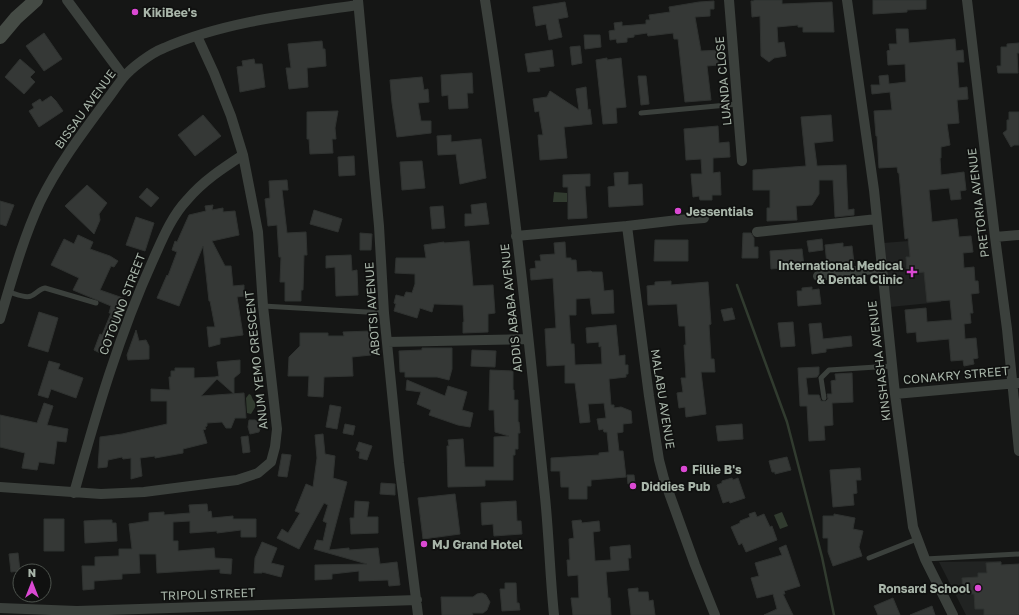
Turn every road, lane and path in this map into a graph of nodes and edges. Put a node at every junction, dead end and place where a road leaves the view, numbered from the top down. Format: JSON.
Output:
{"nodes":[{"id":1,"x":36,"y":0,"type":"edge"},
{"id":2,"x":67,"y":0,"type":"edge"},
{"id":3,"x":485,"y":0,"type":"edge"},
{"id":4,"x":729,"y":0,"type":"edge"},
{"id":5,"x":847,"y":0,"type":"edge"},
{"id":6,"x":967,"y":0,"type":"edge"},
{"id":7,"x":358,"y":2,"type":"edge"},
{"id":8,"x":197,"y":36,"type":"junction"},
{"id":9,"x":0,"y":38,"type":"edge"},
{"id":10,"x":124,"y":77,"type":"junction"},
{"id":11,"x":738,"y":104,"type":"junction"},
{"id":12,"x":641,"y":113,"type":"dead end"},
{"id":13,"x":244,"y":154,"type":"junction"},
{"id":14,"x":742,"y":161,"type":"dead end"},
{"id":15,"x":704,"y":218,"type":"dead end"},
{"id":16,"x":877,"y":219,"type":"junction"},
{"id":17,"x":627,"y":226,"type":"junction"},
{"id":18,"x":757,"y":232,"type":"dead end"},
{"id":19,"x":1019,"y":235,"type":"edge"},
{"id":20,"x":516,"y":236,"type":"junction"},
{"id":21,"x":995,"y":237,"type":"junction"},
{"id":22,"x":881,"y":268,"type":"junction"},
{"id":23,"x":818,"y":276,"type":"dead end"},
{"id":24,"x":8,"y":292,"type":"junction"},
{"id":25,"x":96,"y":303,"type":"dead end"},
{"id":26,"x":263,"y":306,"type":"junction"},
{"id":27,"x":384,"y":312,"type":"junction"},
{"id":28,"x":0,"y":319,"type":"edge"},
{"id":29,"x":528,"y":339,"type":"junction"},
{"id":30,"x":386,"y":342,"type":"junction"},
{"id":31,"x":892,"y":366,"type":"junction"},
{"id":32,"x":1016,"y":383,"type":"edge"},
{"id":33,"x":895,"y":394,"type":"junction"},
{"id":34,"x":824,"y":398,"type":"dead end"},
{"id":35,"x":1019,"y":451,"type":"edge"},
{"id":36,"x":0,"y":487,"type":"edge"},
{"id":37,"x":74,"y":493,"type":"junction"},
{"id":38,"x":917,"y":539,"type":"junction"},
{"id":39,"x":1019,"y":554,"type":"edge"},
{"id":40,"x":869,"y":558,"type":"dead end"},
{"id":41,"x":925,"y":559,"type":"junction"},
{"id":42,"x":417,"y":600,"type":"junction"},
{"id":43,"x":0,"y":608,"type":"edge"},
{"id":44,"x":418,"y":615,"type":"edge"},
{"id":45,"x":554,"y":615,"type":"edge"},
{"id":46,"x":715,"y":615,"type":"edge"},
{"id":47,"x":953,"y":615,"type":"edge"}],
"edges":[{"from":1,"to":9,"type":"street"},
{"from":2,"to":10,"type":"street"},
{"from":3,"to":20,"type":"street","name":"ADDIS ABABA AVENUE"},
{"from":4,"to":11,"type":"street","name":"LUANDA CLOSE"},
{"from":5,"to":16,"type":"street","name":"KINSHASHA AVENUE"},
{"from":6,"to":21,"type":"street","name":"PRETORIA AVENUE"},
{"from":7,"to":8,"type":"street","name":"BISSAU AVENUE"},
{"from":7,"to":27,"type":"street","name":"ABOTSI AVENUE"},
{"from":8,"to":10,"type":"street","name":"BISSAU AVENUE"},
{"from":8,"to":13,"type":"street","name":"ANUM YEMO CRESCENT"},
{"from":10,"to":24,"type":"street","name":"BISSAU AVENUE"},
{"from":11,"to":12,"type":"lane"},
{"from":11,"to":14,"type":"street","name":"LUANDA CLOSE"},
{"from":13,"to":26,"type":"street","name":"ANUM YEMO CRESCENT"},
{"from":13,"to":37,"type":"street","name":"COTOUNO STREET"},
{"from":15,"to":17,"type":"street"},
{"from":16,"to":18,"type":"street"},
{"from":16,"to":22,"type":"street","name":"KINSHASHA AVENUE"},
{"from":17,"to":20,"type":"street"},
{"from":17,"to":46,"type":"street","name":"MALABU AVENUE"},
{"from":19,"to":21,"type":"street"},
{"from":20,"to":29,"type":"street","name":"ADDIS ABABA AVENUE"},
{"from":21,"to":32,"type":"street","name":"PRETORIA AVENUE"},
{"from":22,"to":23,"type":"street"},
{"from":22,"to":31,"type":"street","name":"KINSHASHA AVENUE"},
{"from":24,"to":25,"type":"lane"},
{"from":24,"to":28,"type":"street","name":"BISSAU AVENUE"},
{"from":26,"to":27,"type":"lane"},
{"from":26,"to":37,"type":"street","name":"ANUM YEMO CRESCENT"},
{"from":27,"to":30,"type":"street","name":"ABOTSI AVENUE"},
{"from":29,"to":30,"type":"street"},
{"from":29,"to":45,"type":"street","name":"ADDIS ABABA AVENUE"},
{"from":30,"to":42,"type":"street","name":"ABOTSI AVENUE"},
{"from":31,"to":33,"type":"street","name":"KINSHASHA AVENUE"},
{"from":31,"to":34,"type":"lane"},
{"from":32,"to":33,"type":"street","name":"CONAKRY STREET"},
{"from":32,"to":35,"type":"street","name":"PRETORIA AVENUE"},
{"from":33,"to":38,"type":"street","name":"KINSHASHA AVENUE"},
{"from":36,"to":37,"type":"street","name":"ANUM YEMO CRESCENT"},
{"from":38,"to":40,"type":"lane"},
{"from":38,"to":41,"type":"street","name":"KINSHASHA AVENUE"},
{"from":39,"to":41,"type":"lane"},
{"from":41,"to":47,"type":"street","name":"KINSHASHA AVENUE"},
{"from":42,"to":43,"type":"street","name":"TRIPOLI STREET"},
{"from":42,"to":44,"type":"street","name":"ABOTSI AVENUE"}]}
